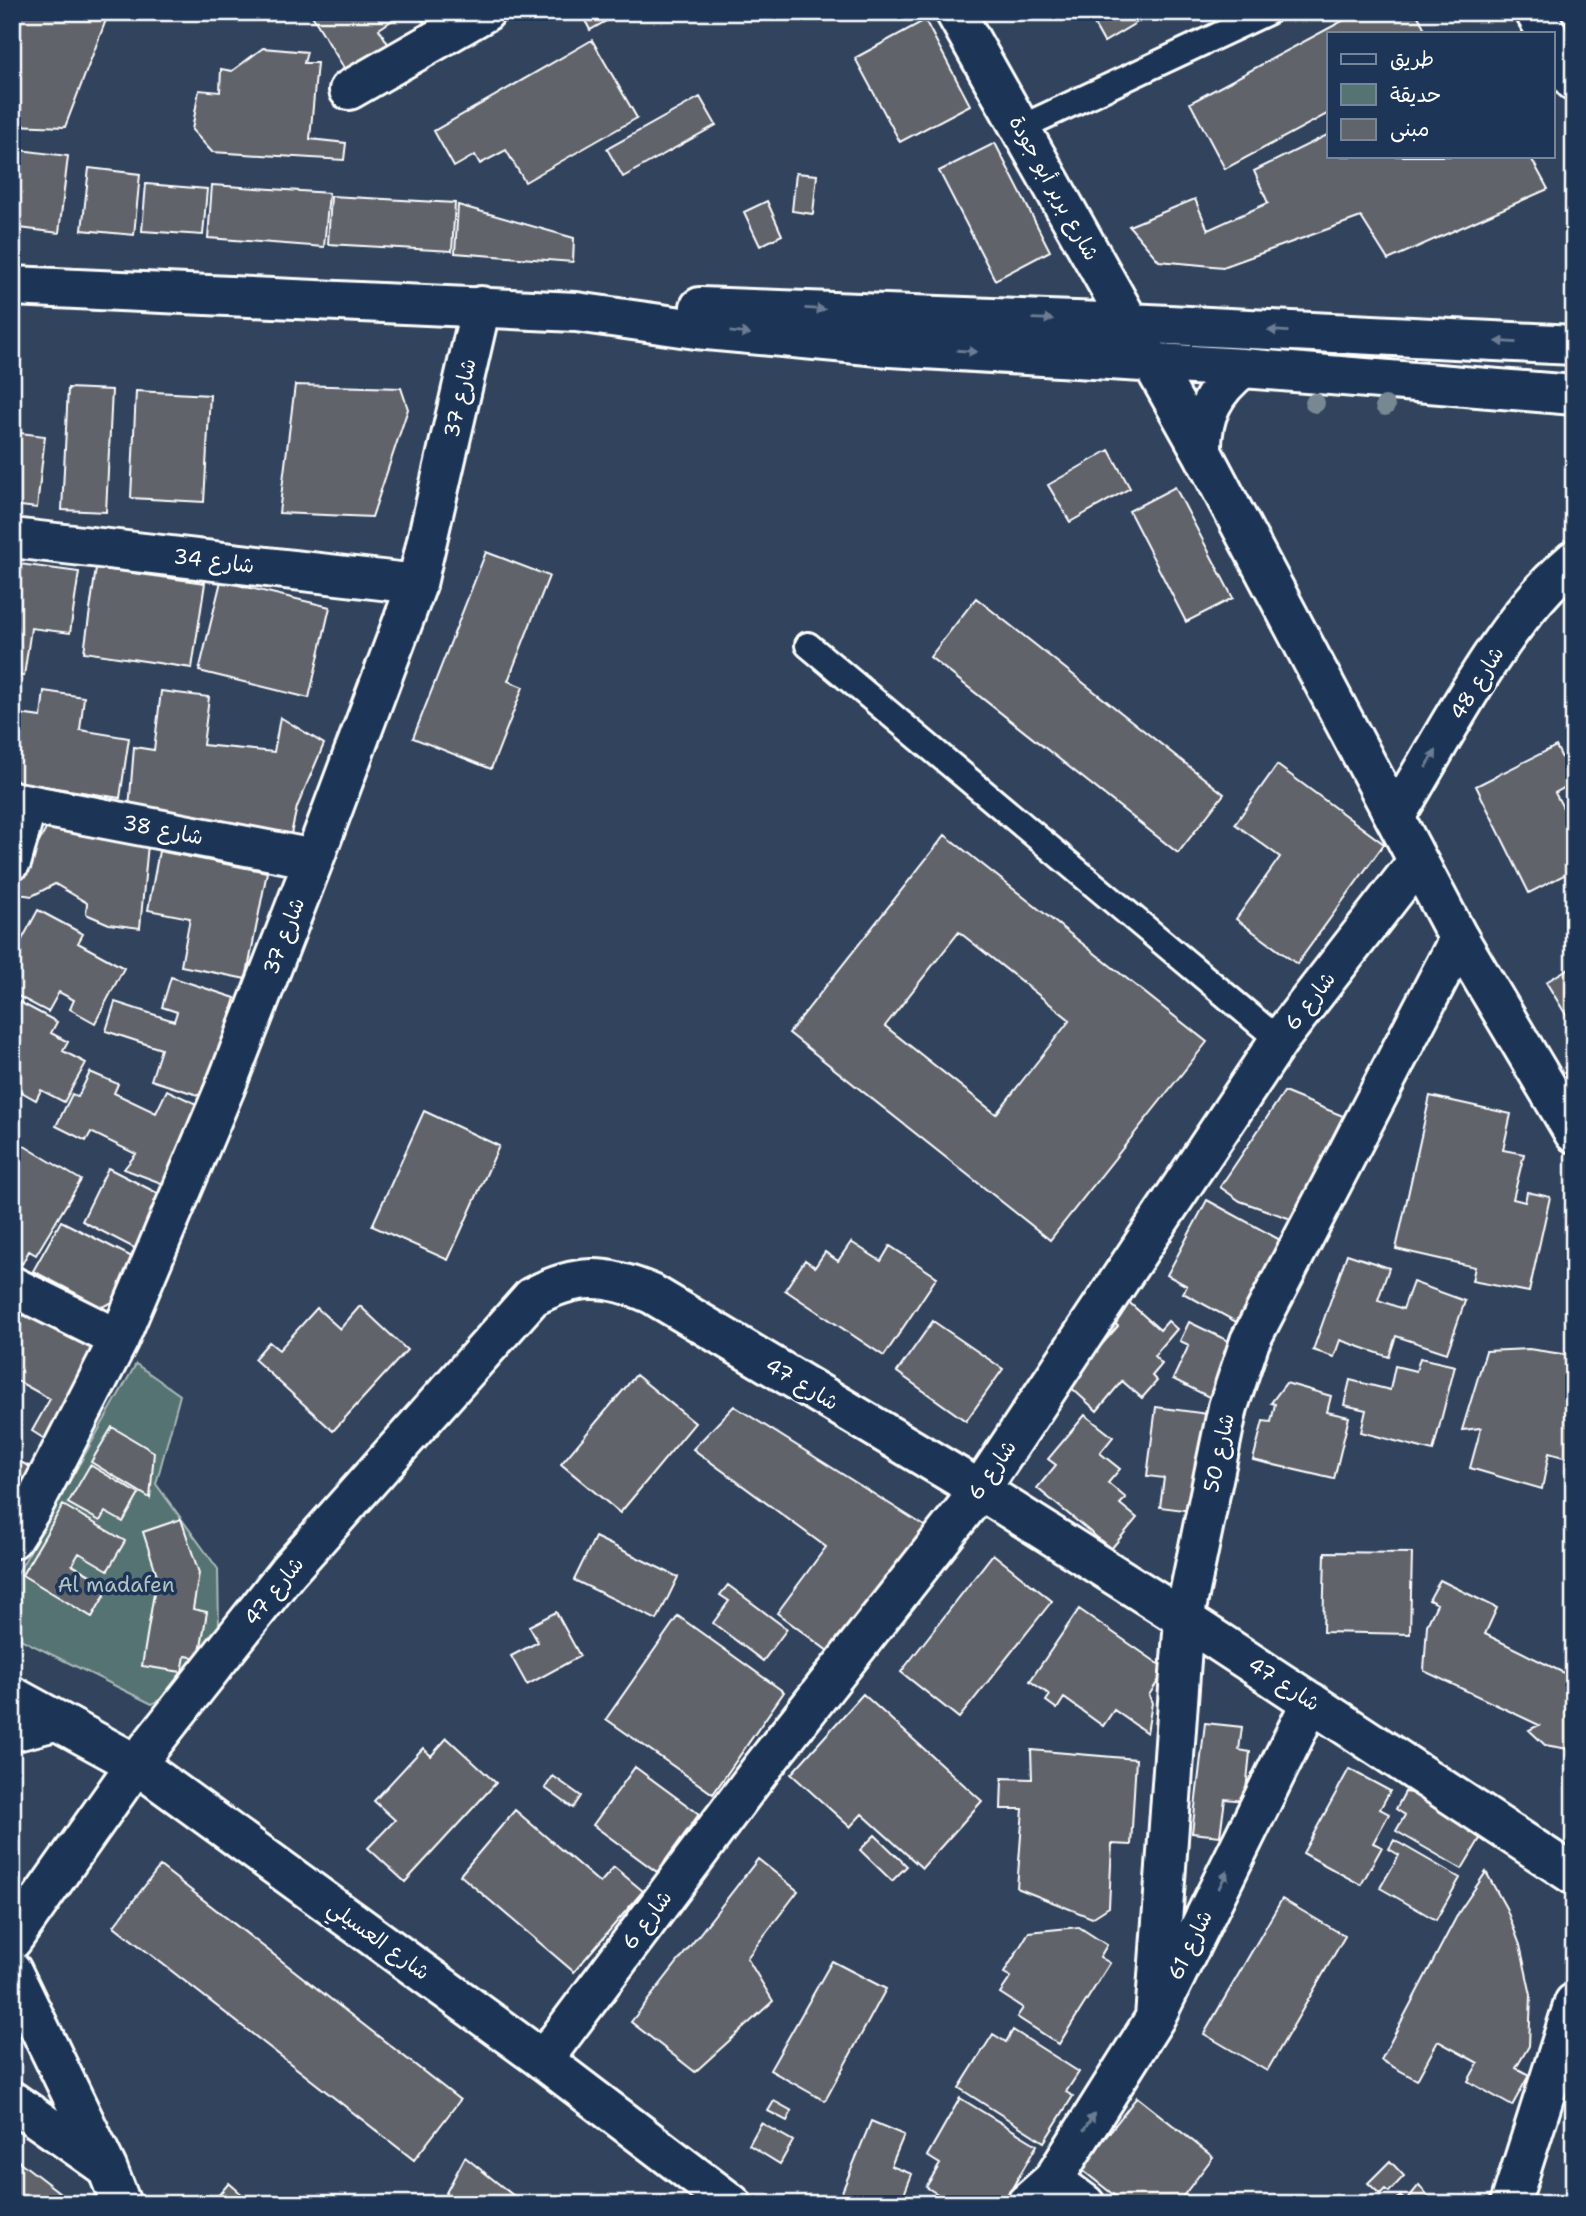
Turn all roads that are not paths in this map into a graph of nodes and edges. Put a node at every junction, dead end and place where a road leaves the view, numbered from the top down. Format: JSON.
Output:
{"nodes":[{"id":1,"x":485,"y":12,"type":"edge"},
{"id":2,"x":955,"y":12,"type":"edge"},
{"id":3,"x":1268,"y":12,"type":"edge"},
{"id":4,"x":1535,"y":12,"type":"edge"},
{"id":5,"x":1546,"y":32,"type":"edge"},
{"id":6,"x":1554,"y":46,"type":"edge"},
{"id":7,"x":1574,"y":81,"type":"edge"},
{"id":8,"x":349,"y":90,"type":"dead end"},
{"id":9,"x":1020,"y":128,"type":"junction"},
{"id":10,"x":12,"y":286,"type":"edge"},
{"id":11,"x":481,"y":306,"type":"junction"},
{"id":12,"x":576,"y":312,"type":"junction"},
{"id":13,"x":1129,"y":323,"type":"junction"},
{"id":14,"x":1574,"y":345,"type":"edge"},
{"id":15,"x":1153,"y":363,"type":"junction"},
{"id":16,"x":1243,"y":368,"type":"junction"},
{"id":17,"x":1574,"y":395,"type":"edge"},
{"id":18,"x":1202,"y":452,"type":"junction"},
{"id":19,"x":12,"y":538,"type":"edge"},
{"id":20,"x":1574,"y":560,"type":"edge"},
{"id":21,"x":416,"y":584,"type":"junction"},
{"id":22,"x":808,"y":645,"type":"dead end"},
{"id":23,"x":20,"y":802,"type":"edge"},
{"id":24,"x":1395,"y":817,"type":"junction"},
{"id":25,"x":314,"y":859,"type":"junction"},
{"id":26,"x":12,"y":860,"type":"edge"},
{"id":27,"x":1417,"y":862,"type":"junction"},
{"id":28,"x":1459,"y":939,"type":"junction"},
{"id":29,"x":1279,"y":1040,"type":"junction"},
{"id":30,"x":1574,"y":1133,"type":"edge"},
{"id":31,"x":12,"y":1286,"type":"edge"},
{"id":32,"x":119,"y":1339,"type":"junction"},
{"id":33,"x":980,"y":1490,"type":"junction"},
{"id":34,"x":12,"y":1539,"type":"edge"},
{"id":35,"x":1184,"y":1619,"type":"junction"},
{"id":36,"x":12,"y":1696,"type":"edge"},
{"id":37,"x":1311,"y":1702,"type":"junction"},
{"id":38,"x":55,"y":1721,"type":"junction"},
{"id":39,"x":12,"y":1732,"type":"edge"},
{"id":40,"x":136,"y":1763,"type":"junction"},
{"id":41,"x":1574,"y":1875,"type":"edge"},
{"id":42,"x":12,"y":1940,"type":"edge"},
{"id":43,"x":12,"y":1971,"type":"edge"},
{"id":44,"x":1574,"y":2003,"type":"edge"},
{"id":45,"x":1154,"y":2018,"type":"junction"},
{"id":46,"x":542,"y":2060,"type":"junction"},
{"id":47,"x":12,"y":2101,"type":"edge"},
{"id":48,"x":107,"y":2168,"type":"junction"},
{"id":49,"x":1040,"y":2196,"type":"edge"},
{"id":50,"x":121,"y":2204,"type":"edge"},
{"id":51,"x":732,"y":2204,"type":"edge"},
{"id":52,"x":1085,"y":2204,"type":"edge"},
{"id":53,"x":1510,"y":2204,"type":"edge"}],
"edges":[{"from":1,"to":8,"type":"main road"},
{"from":2,"to":9,"type":"main road","name":"شارع بربر أبو جودة"},
{"from":3,"to":9,"type":"lane"},
{"from":4,"to":5,"type":"main road"},
{"from":6,"to":7,"type":"main road"},
{"from":9,"to":13,"type":"main road","name":"شارع بربر أبو جودة"},
{"from":10,"to":11,"type":"main road"},
{"from":11,"to":12,"type":"main road"},
{"from":11,"to":21,"type":"main road","name":"شارع 37"},
{"from":12,"to":13,"type":"main road","one_way":true},
{"from":12,"to":15,"type":"main road","one_way":true},
{"from":14,"to":13,"type":"main road","one_way":true},
{"from":13,"to":15,"type":"main road","name":"شارع بربر أبو جودة"},
{"from":15,"to":16,"type":"main road"},
{"from":15,"to":18,"type":"main road","name":"شارع بربر أبو جودة"},
{"from":16,"to":17,"type":"main road"},
{"from":16,"to":18,"type":"main road"},
{"from":18,"to":24,"type":"main road","name":"شارع بربر أبو جودة"},
{"from":19,"to":21,"type":"main road","name":"شارع 34"},
{"from":24,"to":20,"type":"main road","name":"شارع 48","one_way":true},
{"from":21,"to":25,"type":"main road","name":"شارع 37"},
{"from":22,"to":29,"type":"lane"},
{"from":23,"to":25,"type":"main road","name":"شارع 38"},
{"from":23,"to":26,"type":"main road"},
{"from":24,"to":27,"type":"main road","name":"شارع بربر أبو جودة"},
{"from":25,"to":32,"type":"main road","name":"شارع 37"},
{"from":27,"to":28,"type":"main road","name":"شارع بربر أبو جودة"},
{"from":27,"to":29,"type":"main road","name":"شارع 6"},
{"from":28,"to":30,"type":"main road","name":"شارع بربر أبو جودة"},
{"from":28,"to":35,"type":"main road","name":"شارع 50"},
{"from":29,"to":33,"type":"main road","name":"شارع 6"},
{"from":31,"to":32,"type":"main road"},
{"from":32,"to":34,"type":"main road","name":"شارع 37"},
{"from":33,"to":35,"type":"main road","name":"شارع 47"},
{"from":33,"to":40,"type":"main road","name":"شارع 47"},
{"from":33,"to":46,"type":"main road","name":"شارع 6"},
{"from":35,"to":37,"type":"main road","name":"شارع 47"},
{"from":35,"to":45,"type":"main road","name":"شارع 50"},
{"from":36,"to":38,"type":"main road","name":"شارع العسيلي"},
{"from":37,"to":41,"type":"main road","name":"شارع 47"},
{"from":45,"to":37,"type":"main road","name":"شارع 61","one_way":true},
{"from":38,"to":39,"type":"main road"},
{"from":38,"to":40,"type":"main road","name":"شارع العسيلي"},
{"from":40,"to":42,"type":"main road","name":"شارع 47"},
{"from":40,"to":46,"type":"main road","name":"شارع العسيلي"},
{"from":43,"to":48,"type":"main road"},
{"from":44,"to":53,"type":"main road"},
{"from":49,"to":45,"type":"main road","name":"شارع 61","one_way":true},
{"from":46,"to":51,"type":"main road","name":"شارع العسيلي"},
{"from":47,"to":48,"type":"main road"},
{"from":48,"to":50,"type":"main road"},
{"from":49,"to":52,"type":"main road"}]}
